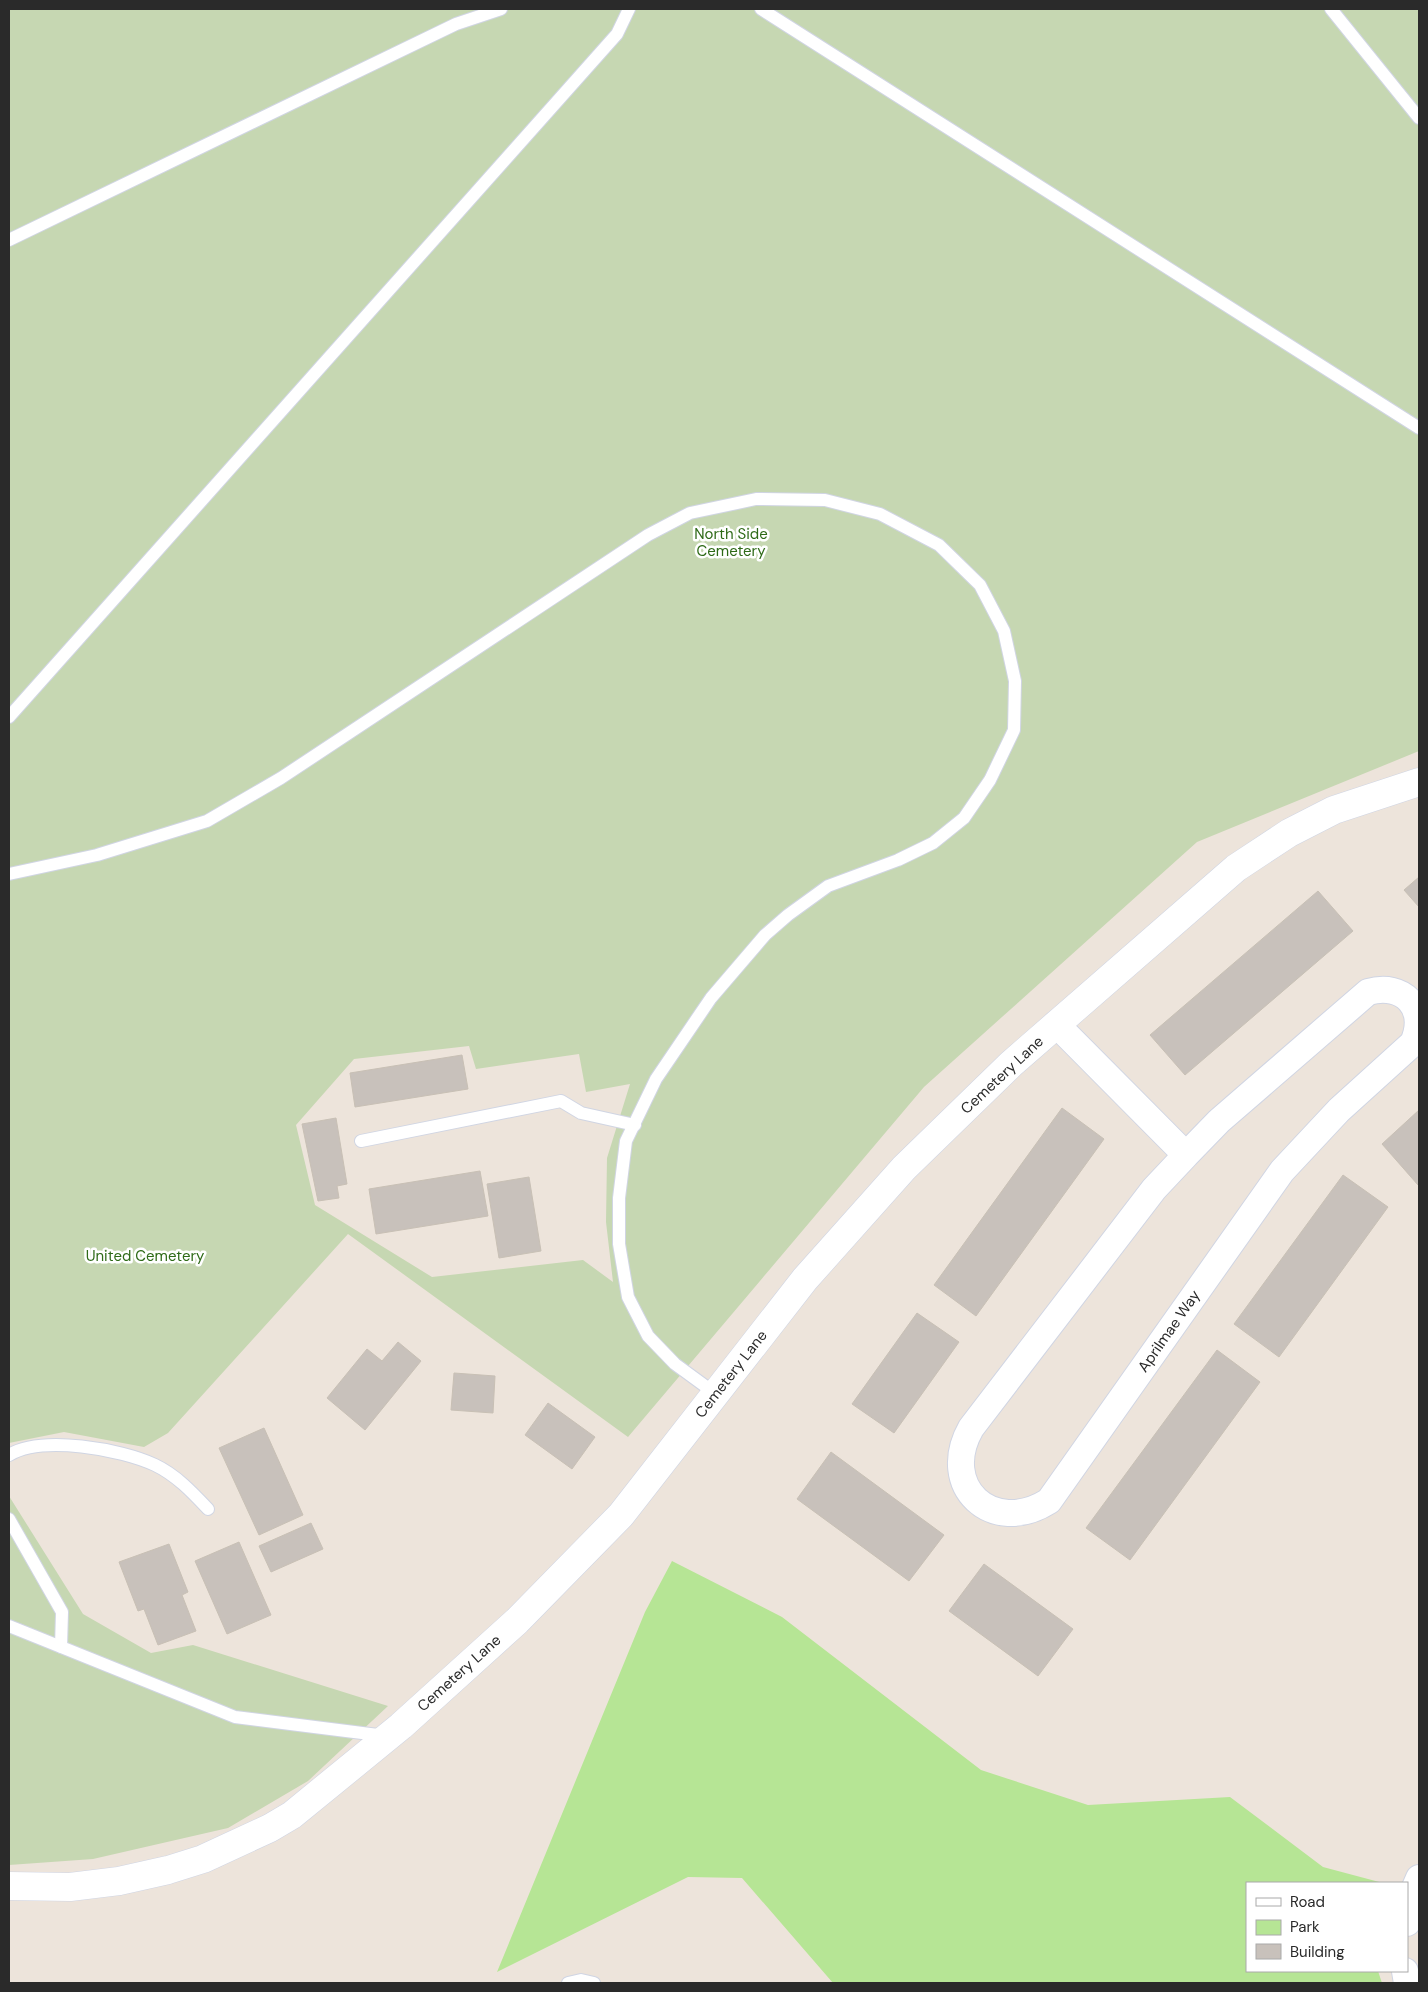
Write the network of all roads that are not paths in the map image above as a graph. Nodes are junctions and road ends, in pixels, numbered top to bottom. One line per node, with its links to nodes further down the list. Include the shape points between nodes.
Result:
1 (501, 9): 6 (lane, via 456,24)
2 (629, 9): 8 (lane, via 617,34)
3 (761, 9): 7 (lane)
4 (1332, 9): 5 (lane)
5 (1419, 118)
6 (9, 240)
7 (1419, 428)
8 (9, 717)
9 (1419, 782): 11 (street, Cemetery Lane, via 1334,810 1289,833 1236,868)
10 (9, 874): 12 (lane, via 97,855 207,822 281,778 648,535 690,513 756,499 825,500 880,514 939,545 980,585 1004,632 1015,681 1014,730 990,780 964,818 933,843 828,886 764,935 711,998 656,1079)
11 (1056, 1024): 14 (street); 15 (street, Cemetery Lane, via 904,1168 805,1279)
12 (635, 1125): 13 (lane, via 581,1113 561,1101); 15 (lane, via 626,1141 618,1198 619,1244 628,1296 648,1336 675,1364)
13 (361, 1141)
14 (1186, 1155): 14 (street, Aprilmae Way, via 1154,1189 962,1443 962,1478 970,1493 983,1505 999,1513 1017,1514 1034,1511 1049,1501 1282,1171 1338,1110 1413,1043 1418,1021 1410,1000 1390,989 1368,992 1219,1121)
15 (716, 1394): 21 (street, Cemetery Lane, via 621,1515 518,1621)
16 (9, 1455): 17 (lane, via 47,1445 98,1449 155,1465 186,1485)
17 (208, 1509)
18 (9, 1519): 20 (lane, via 62,1612)
19 (9, 1626): 20 (lane)
20 (60, 1647): 21 (lane, via 235,1716)
21 (386, 1736): 22 (street, Cemetery Lane, via 292,1815 203,1859 119,1881 70,1887)
22 (9, 1886)
23 (1417, 1888): 24 (street)
24 (1408, 1920)
25 (568, 1983): 26 (lane, via 581,1980)
26 (594, 1983)

